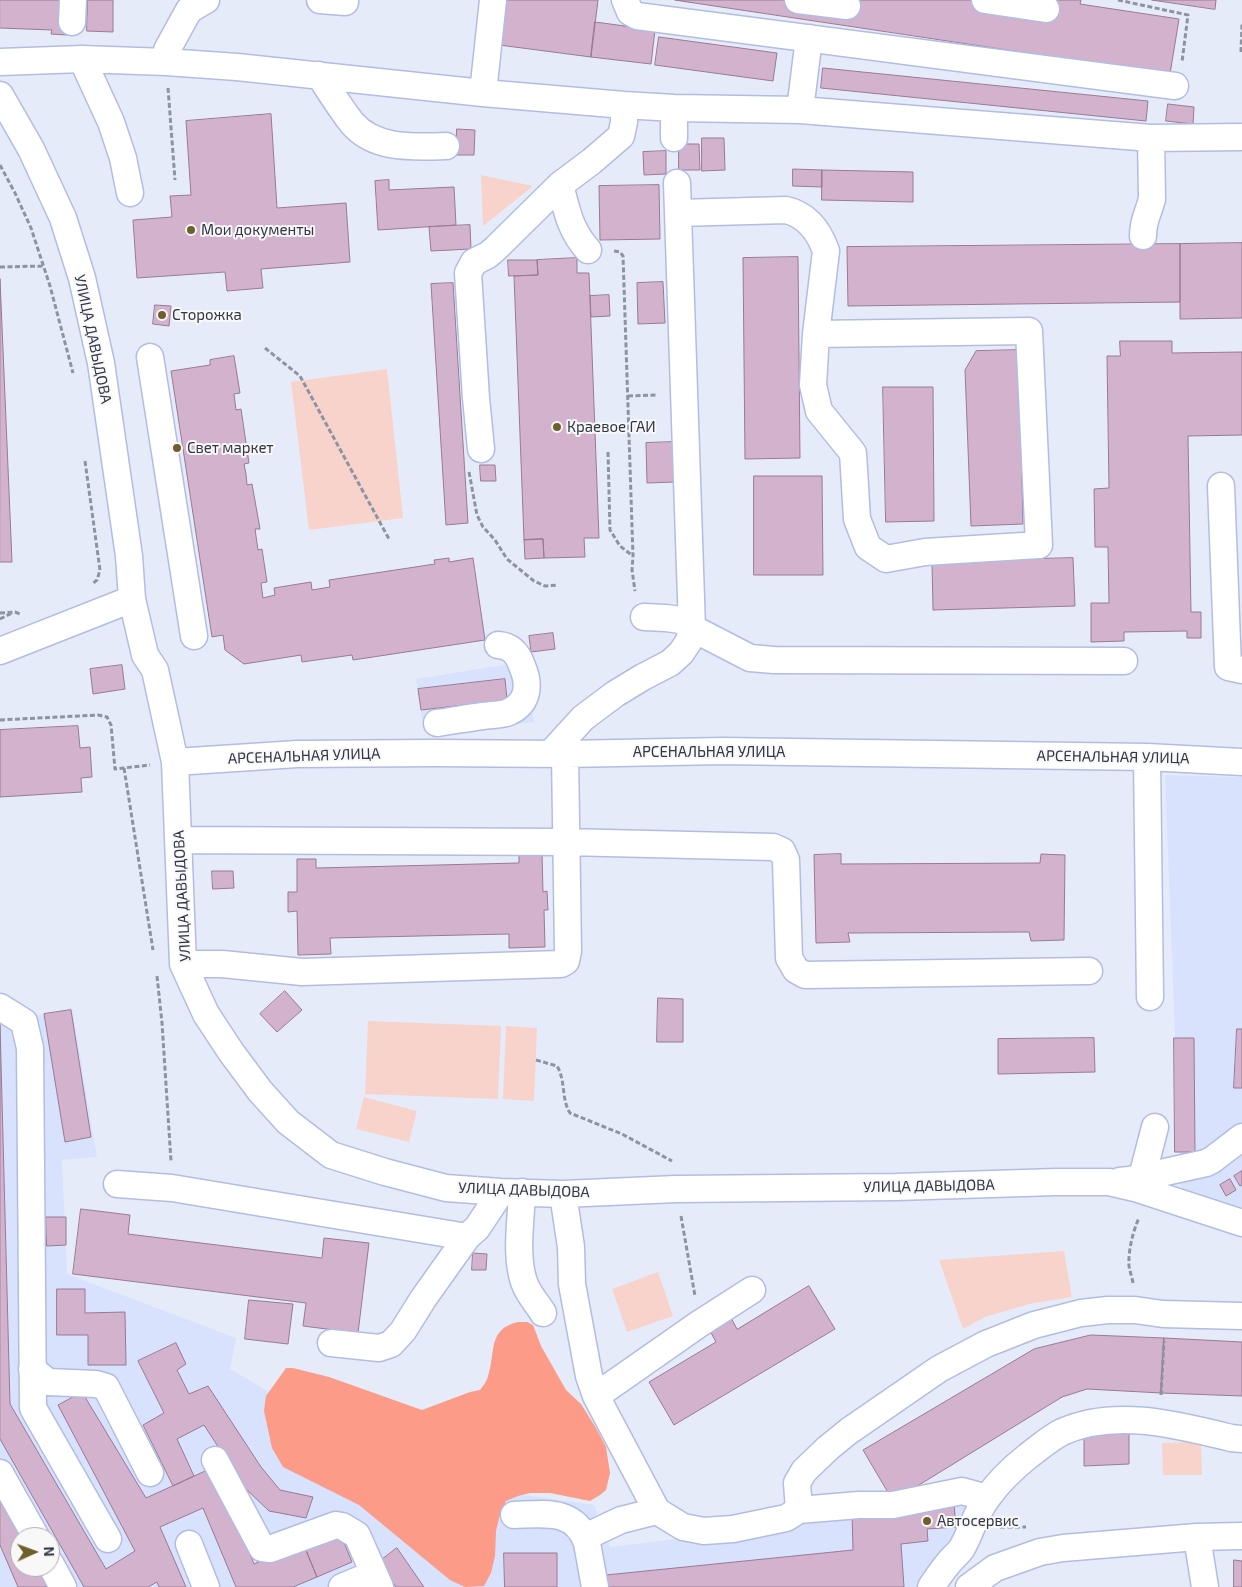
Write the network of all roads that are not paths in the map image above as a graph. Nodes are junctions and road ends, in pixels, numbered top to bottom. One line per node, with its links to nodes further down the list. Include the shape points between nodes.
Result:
1 (206, 0): 11 (street, via 189,10 167,50)
2 (494, 0): 14 (street)
3 (625, 0): 8 (street, via 630,12 637,16)
4 (798, 0): 6 (street)
5 (985, 0): 7 (street)
6 (847, 6)
7 (1046, 9)
8 (808, 38): 13 (street); 18 (street)
9 (82, 59): 10 (street); 11 (street); 25 (street, via 124,158)
10 (0, 62)
11 (166, 62): 12 (street)
12 (319, 75): 14 (street); 22 (street, via 353,124 368,136 396,146)
13 (1163, 92)
14 (483, 94): 16 (street)
15 (0, 95): 33 (street, УЛИЦА ДАВЫДОВА, via 31,149 63,218 82,278 101,363)
16 (624, 105): 17 (street); 24 (street, via 621,136)
17 (674, 108): 18 (street); 20 (street)
18 (800, 110): 21 (street)
19 (1242, 137): 21 (street)
20 (674, 138)
21 (1151, 138): 27 (street, via 1152,199 1145,216)
22 (446, 146)
23 (677, 184): 26 (street)
24 (560, 185): 28 (street, via 571,225 578,240); 31 (street, via 495,250 474,262 468,273 476,398)
25 (130, 193)
26 (678, 213): 29 (street, via 786,210 804,218 818,232 826,251); 35 (street)
27 (1143, 236)
28 (588, 250)
29 (816, 334): 29 (street, via 1029,331 1039,545 925,552 886,559 868,547 857,519 853,453 819,411 813,385)
30 (150, 357): 36 (street)
31 (474, 459)
32 (1221, 486): 40 (street, via 1228,667)
33 (132, 599): 38 (street); 44 (street, УЛИЦА ДАВЫДОВА, via 145,655 155,670)
34 (644, 617): 35 (street, via 682,620)
35 (692, 628): 39 (street, via 750,658 774,660); 42 (street, via 681,653 583,718)
36 (194, 636)
37 (498, 645): 41 (street, via 506,645 515,651 523,667 527,695 521,705 508,712)
38 (0, 651)
39 (1124, 661)
40 (1242, 670)
41 (436, 723)
42 (558, 753): 43 (street, АРСЕНАЛЬНАЯ УЛИЦА, via 723,751); 44 (street, АРСЕНАЛЬНАЯ УЛИЦА, via 306,754); 47 (street)
43 (1147, 757): 45 (street, АРСЕНАЛЬНАЯ УЛИЦА); 50 (street)
44 (175, 762): 46 (street, УЛИЦА ДАВЫДОВА)
45 (1242, 762)
46 (179, 840): 47 (street); 48 (street, УЛИЦА ДАВЫДОВА)
47 (565, 842): 48 (street, via 568,951 566,962 561,964 302,972 222,964); 49 (street, via 773,847 782,851 786,860 789,958 796,970 805,975)
48 (183, 964): 56 (street, УЛИЦА ДАВЫДОВА, via 206,1014 260,1091 288,1122 331,1154 446,1188)
49 (1089, 971)
50 (1150, 997)
51 (0, 1007): 64 (street, via 24,1022 30,1048)
52 (1155, 1127): 55 (street)
53 (1242, 1137): 55 (street, via 1212,1160)
54 (117, 1184): 59 (street, via 172,1188)
55 (1147, 1186): 57 (street, УЛИЦА ДАВЫДОВА, via 1056,1182); 58 (street, УЛИЦА ДАВЫДОВА)
56 (512, 1192): 57 (street, УЛИЦА ДАВЫДОВА); 59 (street); 61 (street, via 524,1282)
57 (563, 1194): 65 (street, via 571,1247 572,1284 589,1376)
58 (1242, 1224)
59 (467, 1237): 63 (street, via 391,1344 379,1348)
60 (752, 1290): 65 (street)
61 (543, 1313)
62 (1242, 1316): 71 (street, via 1108,1310 1034,1325 986,1344 939,1369 828,1448 804,1471 797,1483)
63 (330, 1343)
64 (32, 1369): 69 (street, via 48,1382 96,1384 106,1388); 78 (street, via 33,1408)
65 (596, 1396): 72 (street)
66 (1242, 1439): 70 (street, via 1161,1422 1111,1420 1082,1426 1062,1432 1043,1444 1010,1472)
67 (215, 1460): 80 (street, via 262,1548 270,1549 336,1525 342,1526 357,1536)
68 (0, 1473): 74 (street)
69 (150, 1473)
70 (987, 1498): 71 (street, via 962,1491 893,1505); 84 (street, via 961,1550)
71 (799, 1510): 72 (street, via 786,1518 766,1523 704,1531 683,1527)
72 (657, 1511): 76 (street, via 621,1520)
73 (514, 1515): 76 (street, via 554,1514 567,1517 575,1522)
74 (30, 1527)
75 (1242, 1536): 77 (street)
76 (585, 1537): 83 (street)
77 (1197, 1537): 85 (street, via 1081,1545 1040,1552 995,1568); 86 (street)
78 (108, 1540)
79 (189, 1544): 81 (street)
80 (376, 1581): 82 (street)
81 (206, 1587)
82 (342, 1587)
83 (595, 1587)
84 (931, 1587)
85 (970, 1587)
86 (1205, 1587)

